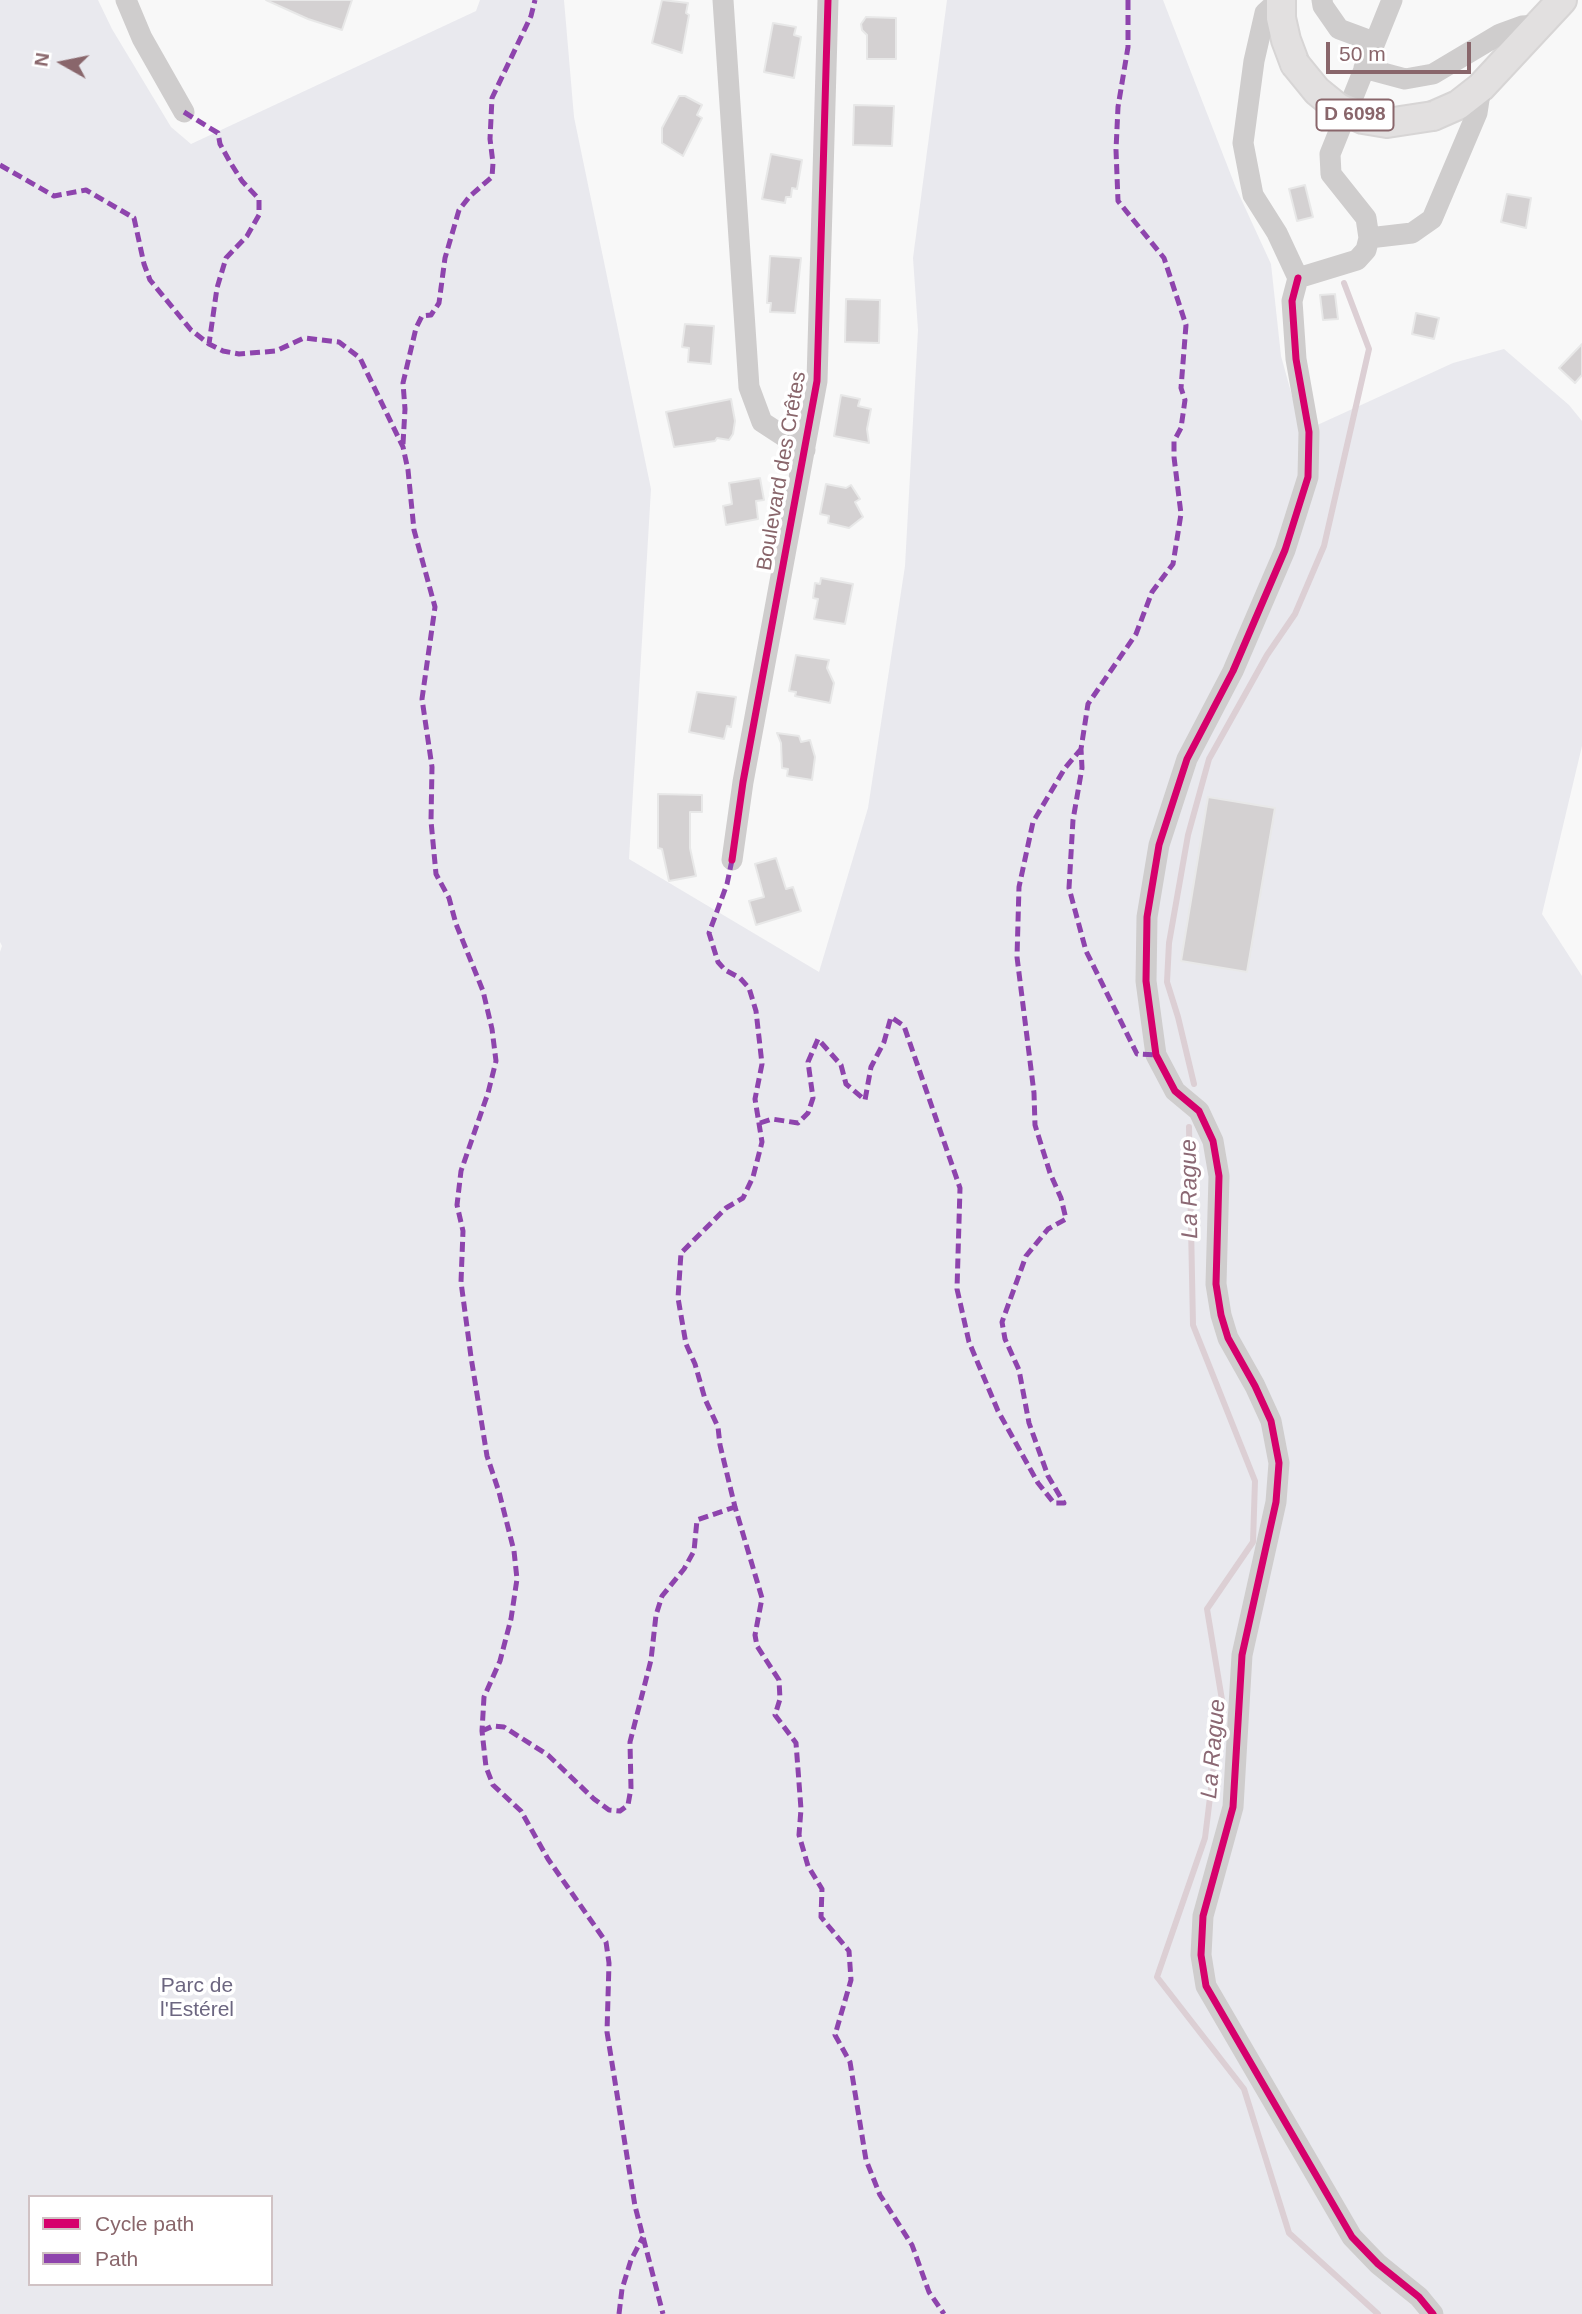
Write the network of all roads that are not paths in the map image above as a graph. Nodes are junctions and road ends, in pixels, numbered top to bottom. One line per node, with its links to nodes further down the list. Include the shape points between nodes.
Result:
1 (126, 0): 12 (street)
2 (723, 0): 15 (street, Boulevard des Crêtes, via 749,387 762,422)
3 (828, 0): 15 (street, Boulevard des Crêtes, via 817,381)
4 (1280, 0): 11 (main road, D 6098, bridge, via 1295,64 1338,108 1363,119 1387,123 1433,116 1458,105); 14 (street, via 1265,13 1243,143 1254,195)
5 (1322, 0): 9 (street, via 1339,29)
6 (1392, 0): 9 (street)
7 (1562, 0): 8 (main road, D 6098)
8 (1538, 25): 10 (street, via 1500,34 1433,74 1405,79); 11 (main road, D 6098)
9 (1374, 42): 10 (street)
10 (1364, 68): 13 (street, via 1330,154 1331,174 1366,218)
11 (1481, 87): 13 (street, via 1477,113 1432,219 1412,233)
12 (184, 112)
13 (1370, 238): 14 (street, via 1357,260)
14 (1298, 278): 17 (street, via 1292,301 1308,432 1308,477 1284,550 1238,659 1186,759 1159,845 1147,916 1146,981 1156,1055 1175,1091 1199,1111 1213,1141 1219,1176 1216,1284 1221,1315 1227,1338 1271,1421 1279,1464 1276,1502 1242,1656 1233,1807 1203,1916 1201,1955 1206,1986 1352,2236)
15 (805, 450): 16 (street, Boulevard des Crêtes)
16 (732, 860)
17 (1433, 2314)

